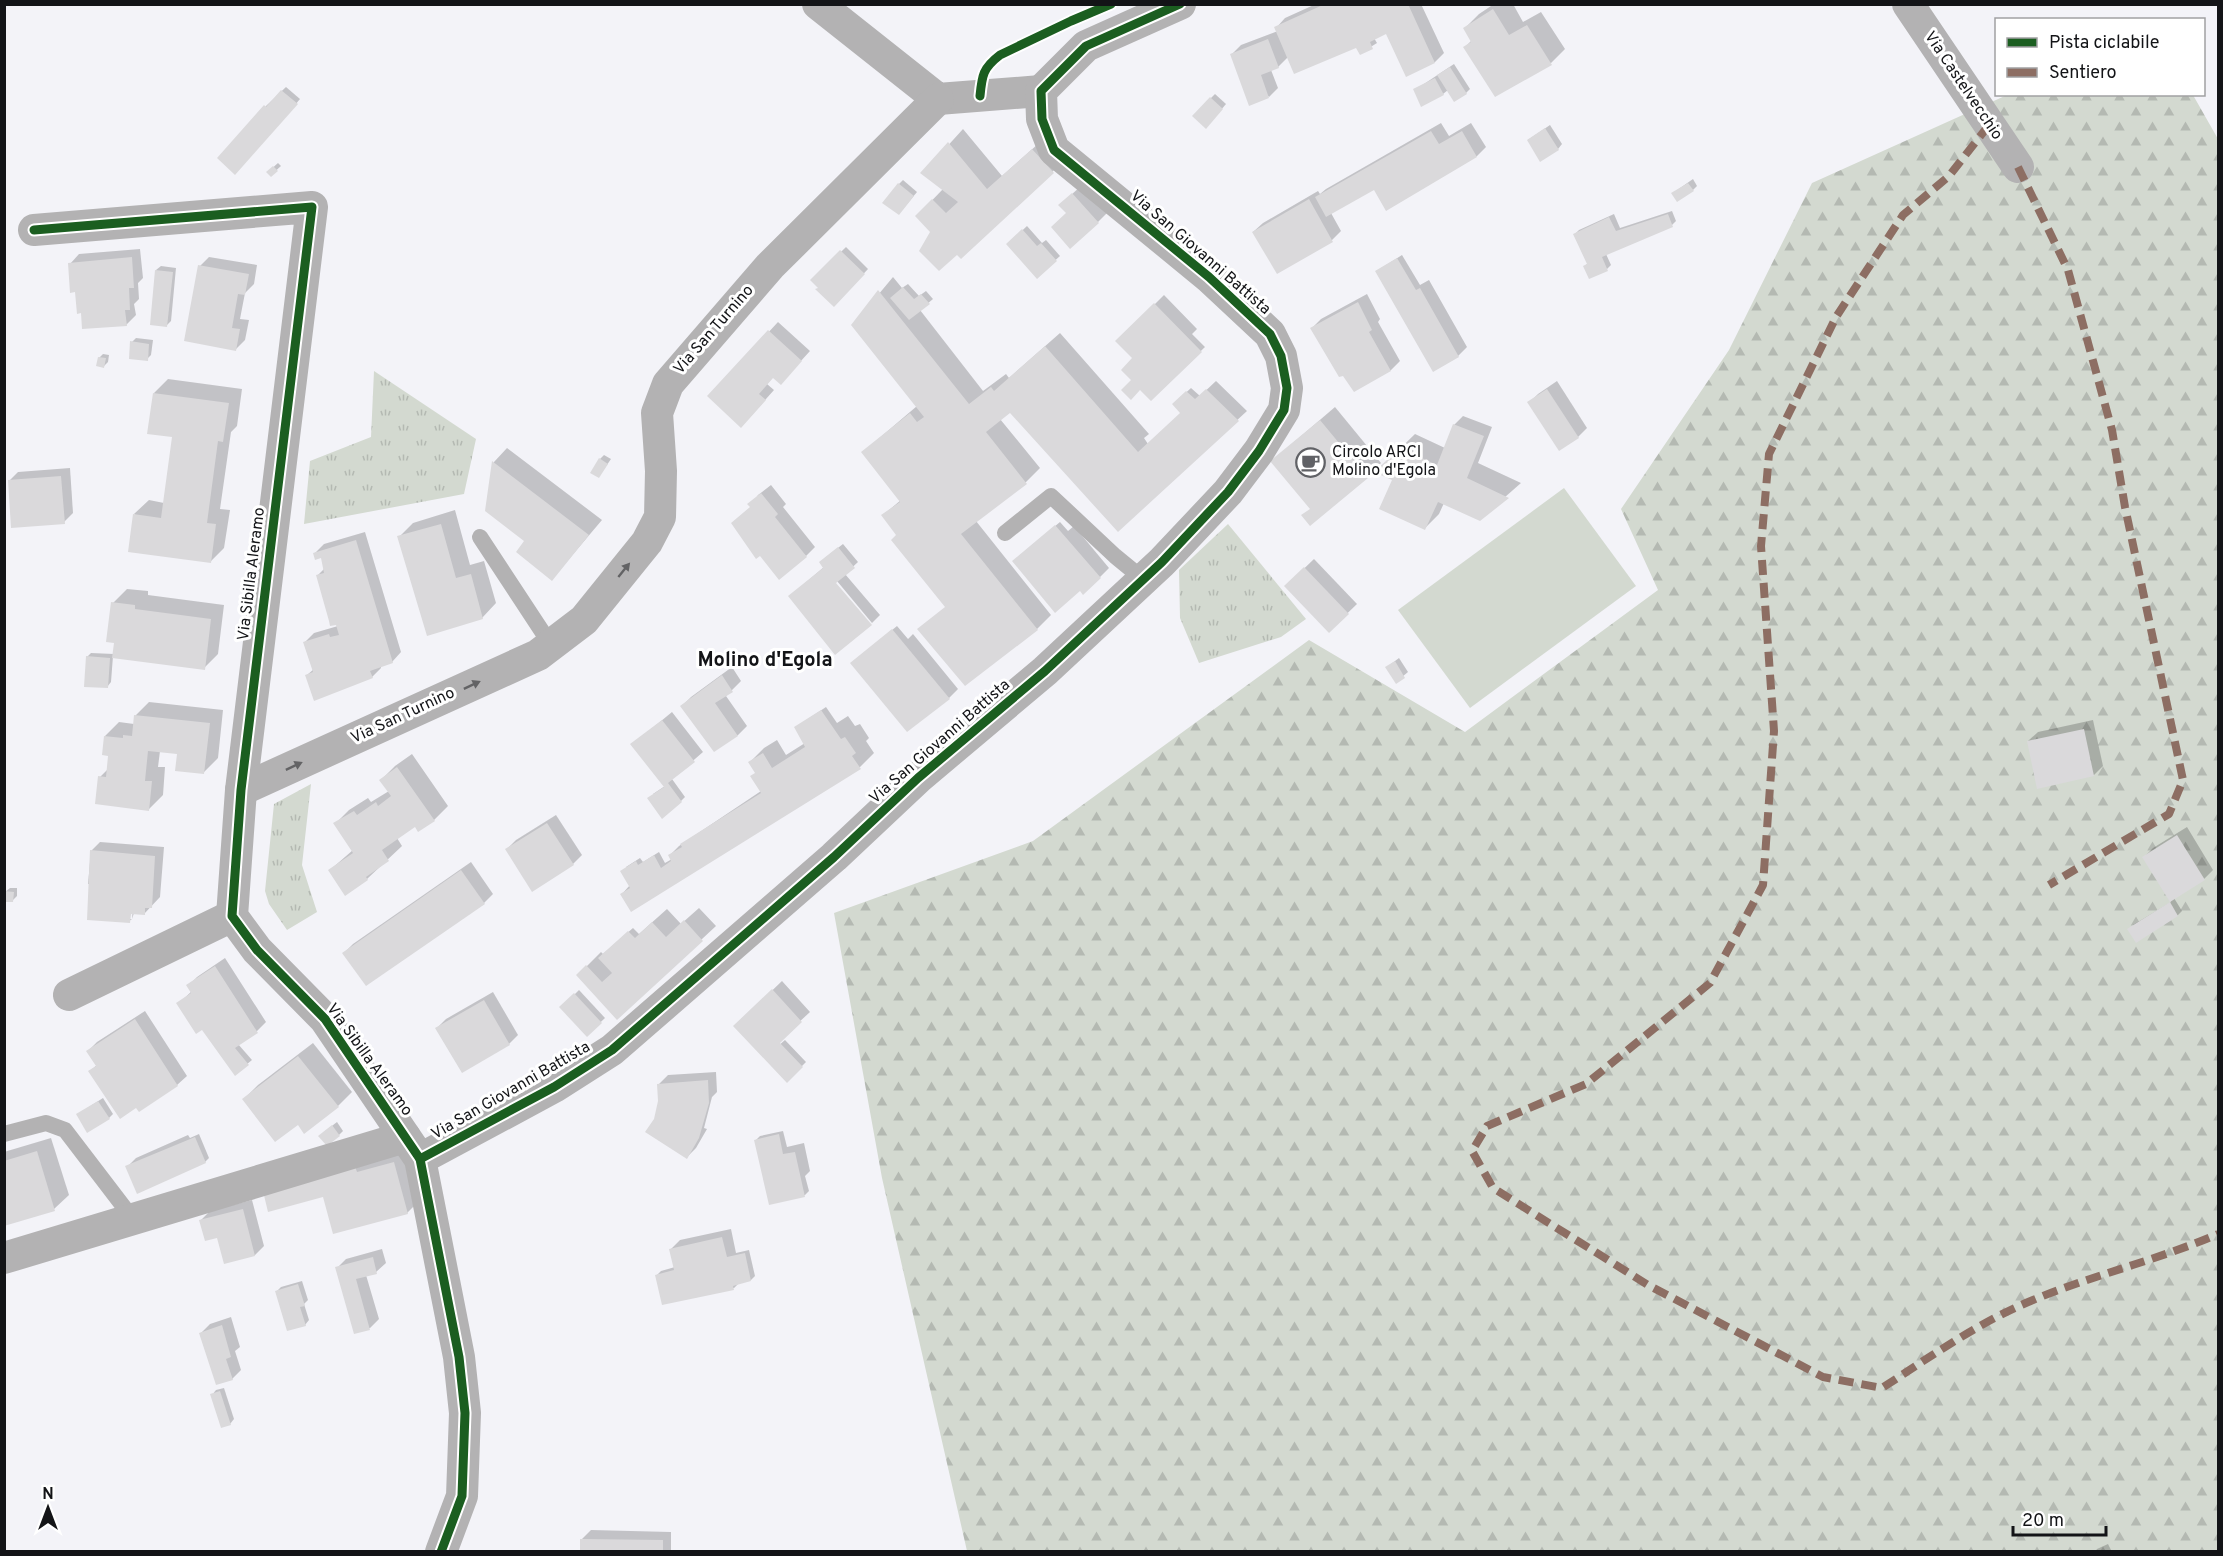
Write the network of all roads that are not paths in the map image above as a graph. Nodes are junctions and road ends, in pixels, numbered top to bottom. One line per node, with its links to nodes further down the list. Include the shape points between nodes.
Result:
1 (818, 4): 5 (street)
2 (1180, 4): 4 (street, via 1086,46)
3 (1908, 4): 6 (street, Via Castelvecchio)
4 (1041, 91): 5 (street); 10 (street, Via San Giovanni Battista, via 1042,120 1054,150 1209,277 1270,334 1281,356 1287,388 1284,410 1259,451 1228,492)
5 (938, 99): 11 (street, Via San Turnino, one-way to 5, via 584,620 646,542 660,517 662,471 657,413 668,384 773,263)
6 (2018, 167)
7 (34, 230): 12 (street, Via Sibilla Aleramo, via 312,207)
8 (1005, 533): 10 (lane, via 1051,496)
9 (480, 537): 11 (lane)
10 (1143, 579): 16 (street, Via San Giovanni Battista, via 1045,671 918,778 826,864 612,1050 554,1088)
11 (550, 645): 12 (street, Via San Turnino, one-way to 11, via 537,655)
12 (241, 790): 13 (street, Via Sibilla Aleramo)
13 (232, 916): 14 (street); 16 (street, Via Sibilla Aleramo, via 257,950 325,1019)
14 (69, 995)
15 (4, 1134): 17 (lane, via 46,1123 65,1130)
16 (413, 1148): 17 (street, Via San Giovanni Battista); 19 (street, Via San Giovanni Battista, via 459,1357 465,1413 462,1496)
17 (133, 1219): 18 (street, Via San Giovanni Battista)
18 (4, 1258)
19 (441, 1551)

